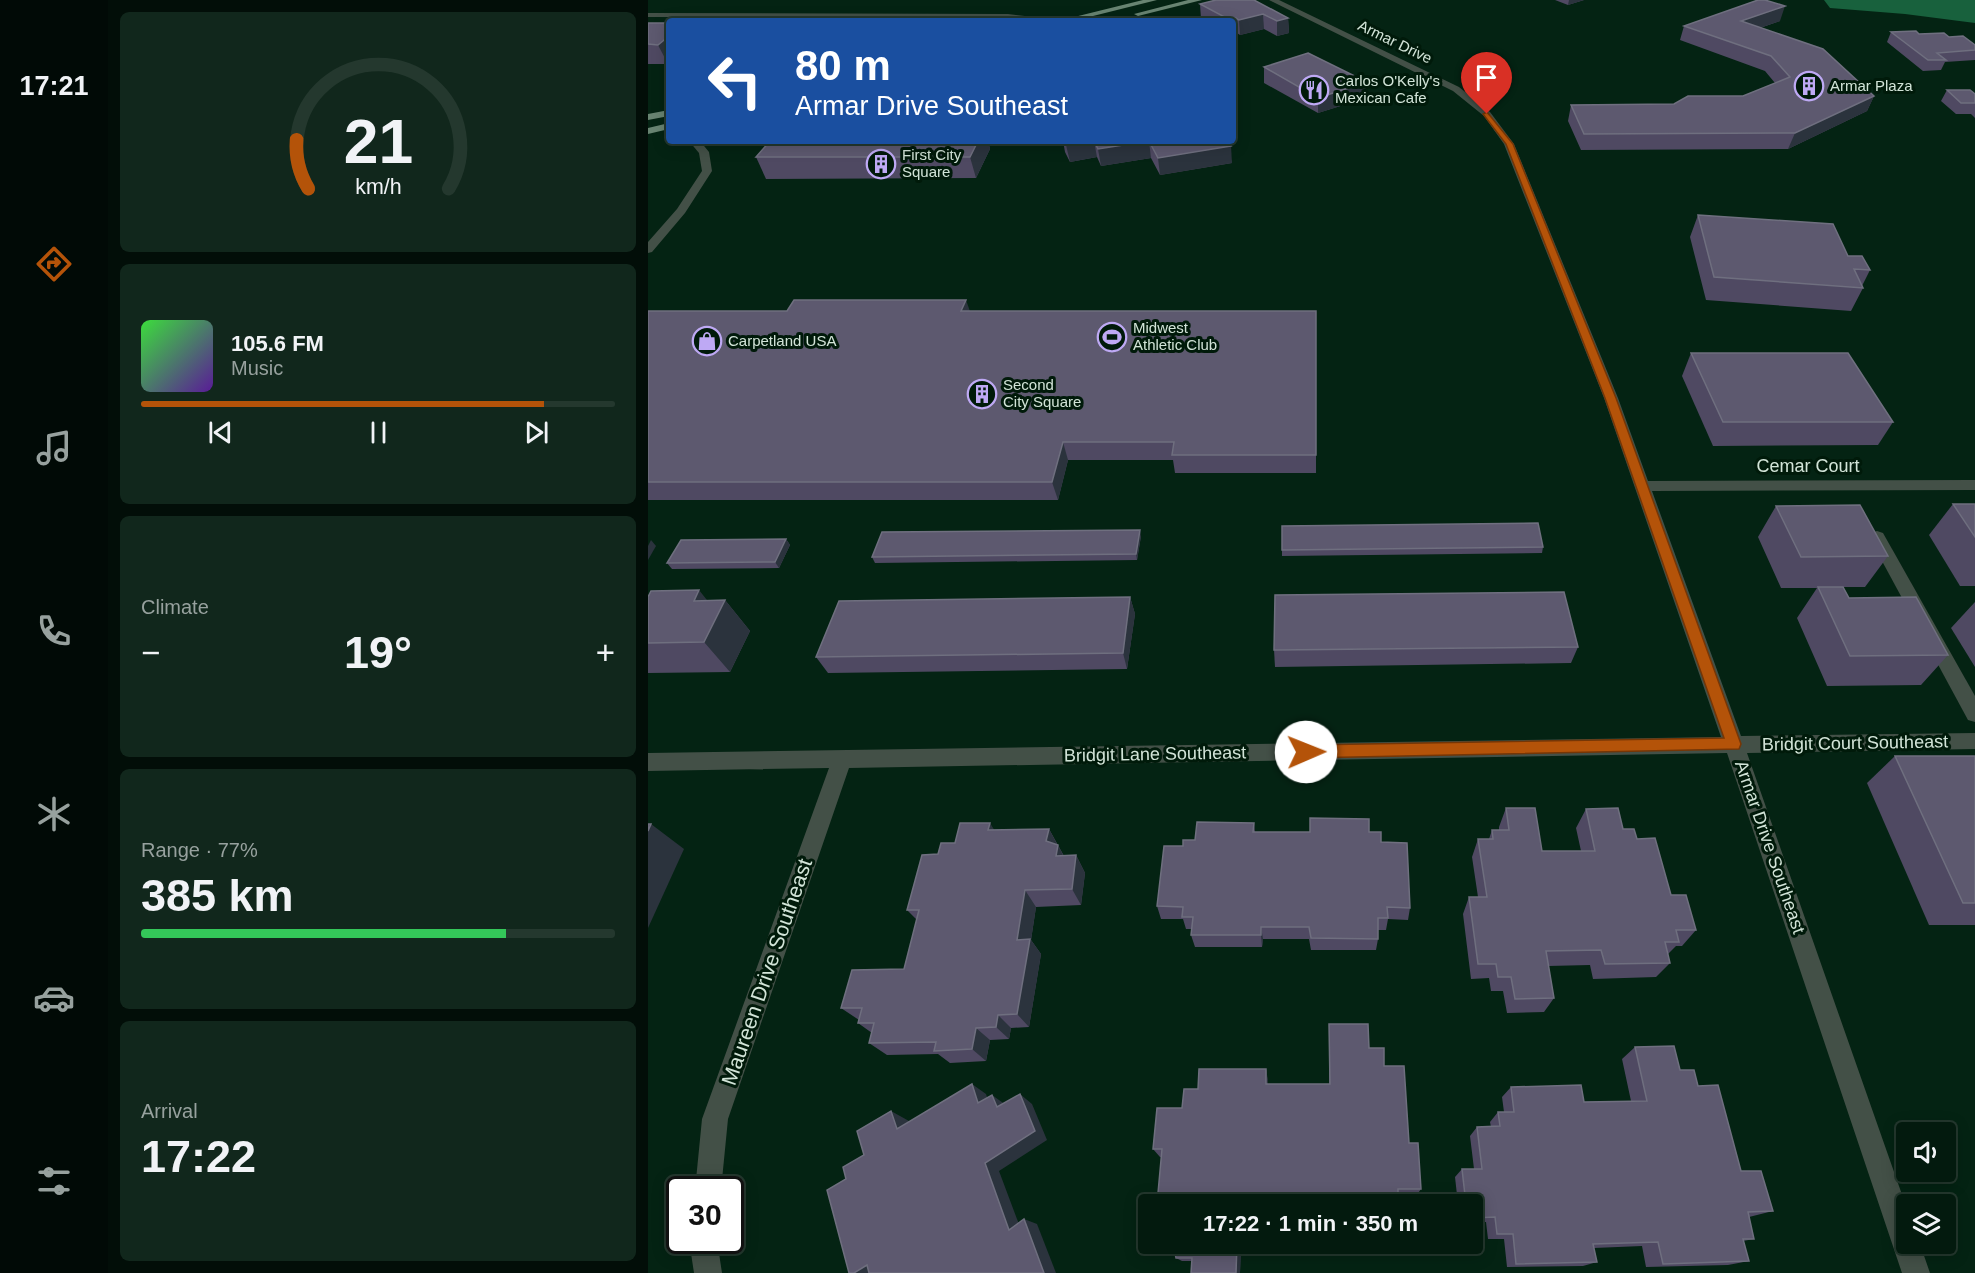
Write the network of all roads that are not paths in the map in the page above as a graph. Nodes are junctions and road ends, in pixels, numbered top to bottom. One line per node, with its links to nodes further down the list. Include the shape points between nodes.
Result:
1 (1153, 0): 9 (main road)
2 (1198, 0): 6 (main road)
3 (1273, 0): 15 (street, Armar Drive, via 1456,89 1487,114 1509,144)
4 (648, 15): 5 (street)
5 (962, 16): 7 (street); 8 (street)
6 (1133, 16)
7 (977, 18)
8 (1025, 18)
9 (1075, 18)
10 (666, 113): 11 (main road)
11 (648, 117)
12 (666, 127): 13 (main road)
13 (648, 131)
14 (697, 144): 16 (street, via 704,152 707,171 681,211)
15 (1527, 188): 18 (street, Armar Drive Southeast)
16 (648, 249)
17 (1975, 485): 18 (street, Cemar Court)
18 (1642, 486): 22 (street, Armar Drive Southeast)
19 (1877, 536): 20 (street)
20 (1975, 714)
21 (1975, 741): 22 (street, Bridgit Court Southeast)
22 (1734, 744): 23 (street, Bridgit Lane Southeast); 28 (street, Armar Drive Southeast)
23 (842, 759): 24 (street, Bridgit Lane Southeast); 25 (street, Maureen Drive Southeast, via 715,1119)
24 (648, 762)
25 (709, 1176)
26 (705, 1254): 27 (street)
27 (708, 1273)
28 (1916, 1273)

